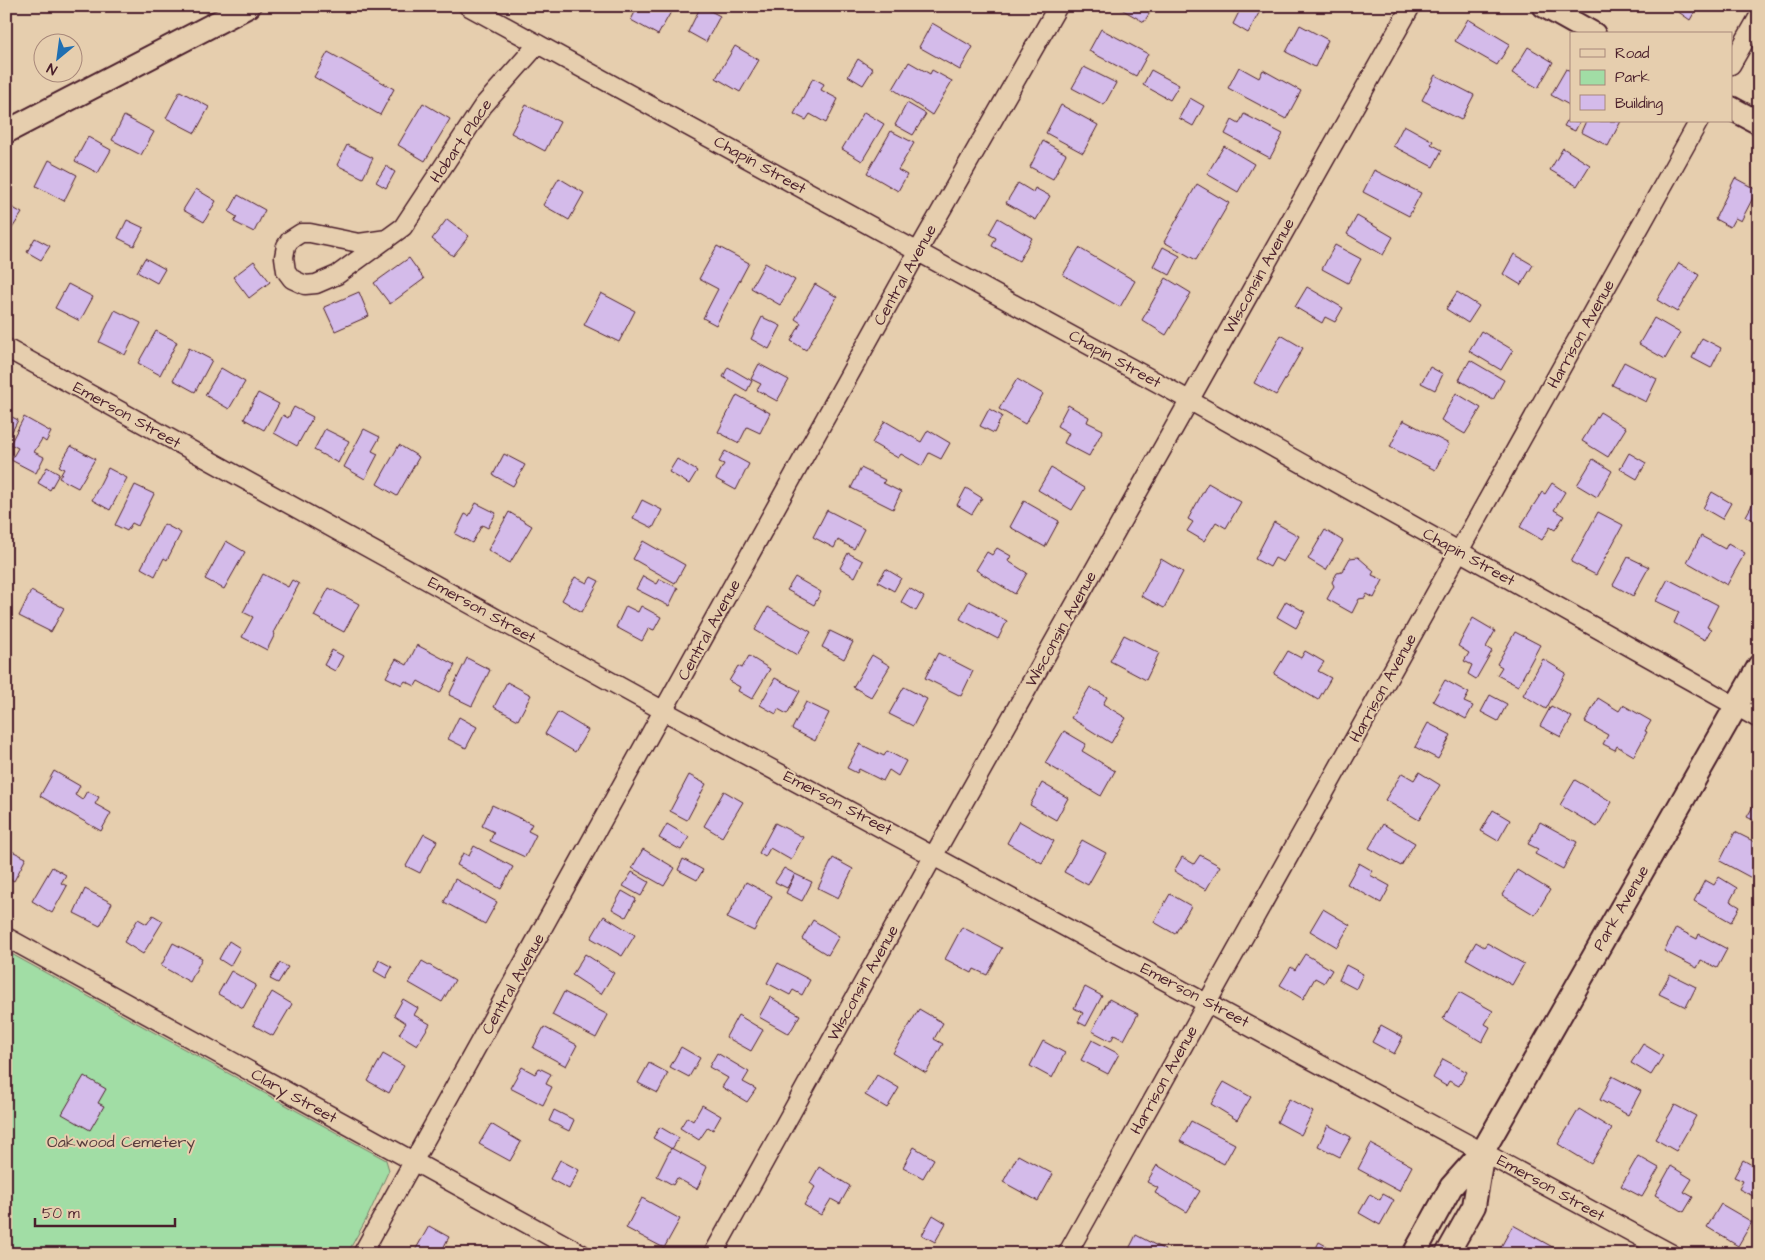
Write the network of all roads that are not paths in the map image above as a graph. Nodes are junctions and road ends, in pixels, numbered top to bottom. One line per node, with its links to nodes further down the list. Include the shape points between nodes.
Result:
1 (249, 6): 13 (street)
2 (468, 6): 8 (street, Chapin Street)
3 (1058, 6): 15 (street, Central Avenue)
4 (1411, 6): 17 (street, Wisconsin Avenue)
5 (1544, 6): 7 (street)
6 (1759, 16): 9 (street)
7 (1590, 32)
8 (538, 44): 14 (street, Hobart Place, via 483,106 403,227); 15 (street, Chapin Street)
9 (1732, 63)
10 (1732, 109): 12 (street)
11 (1698, 122): 18 (street, Harrison Avenue)
12 (1759, 123)
13 (6, 132)
14 (387, 239): 14 (street, Hobart Place, via 359,242 301,233 286,246 286,271 292,279 305,285 316,284 344,270)
15 (918, 251): 17 (street, Chapin Street); 21 (street, Central Avenue)
16 (6, 348): 21 (street, Emerson Street)
17 (1190, 400): 18 (street, Chapin Street); 23 (street, Wisconsin Avenue)
18 (1459, 552): 20 (street, Chapin Street); 25 (street, Harrison Avenue)
19 (1759, 666): 20 (street, Park Avenue)
20 (1736, 706): 22 (street, Chapin Street); 26 (street, Park Avenue)
21 (664, 711): 23 (street, Emerson Street); 27 (street, Central Avenue)
22 (1759, 719)
23 (934, 855): 25 (street, Emerson Street); 30 (street, Wisconsin Avenue)
24 (6, 937): 27 (street, Clary Street)
25 (1207, 1002): 26 (street, Emerson Street); 31 (street, Harrison Avenue)
26 (1483, 1151): 32 (street, Park Avenue, via 1451,1187); 33 (street, Park Avenue, via 1474,1206); 34 (street, Emerson Street)
27 (414, 1162): 28 (street, Central Avenue); 29 (street, Clary Street)
28 (362, 1254)
29 (582, 1254)
30 (713, 1254)
31 (1067, 1254)
32 (1414, 1254)
33 (1447, 1254)
34 (1672, 1254)

